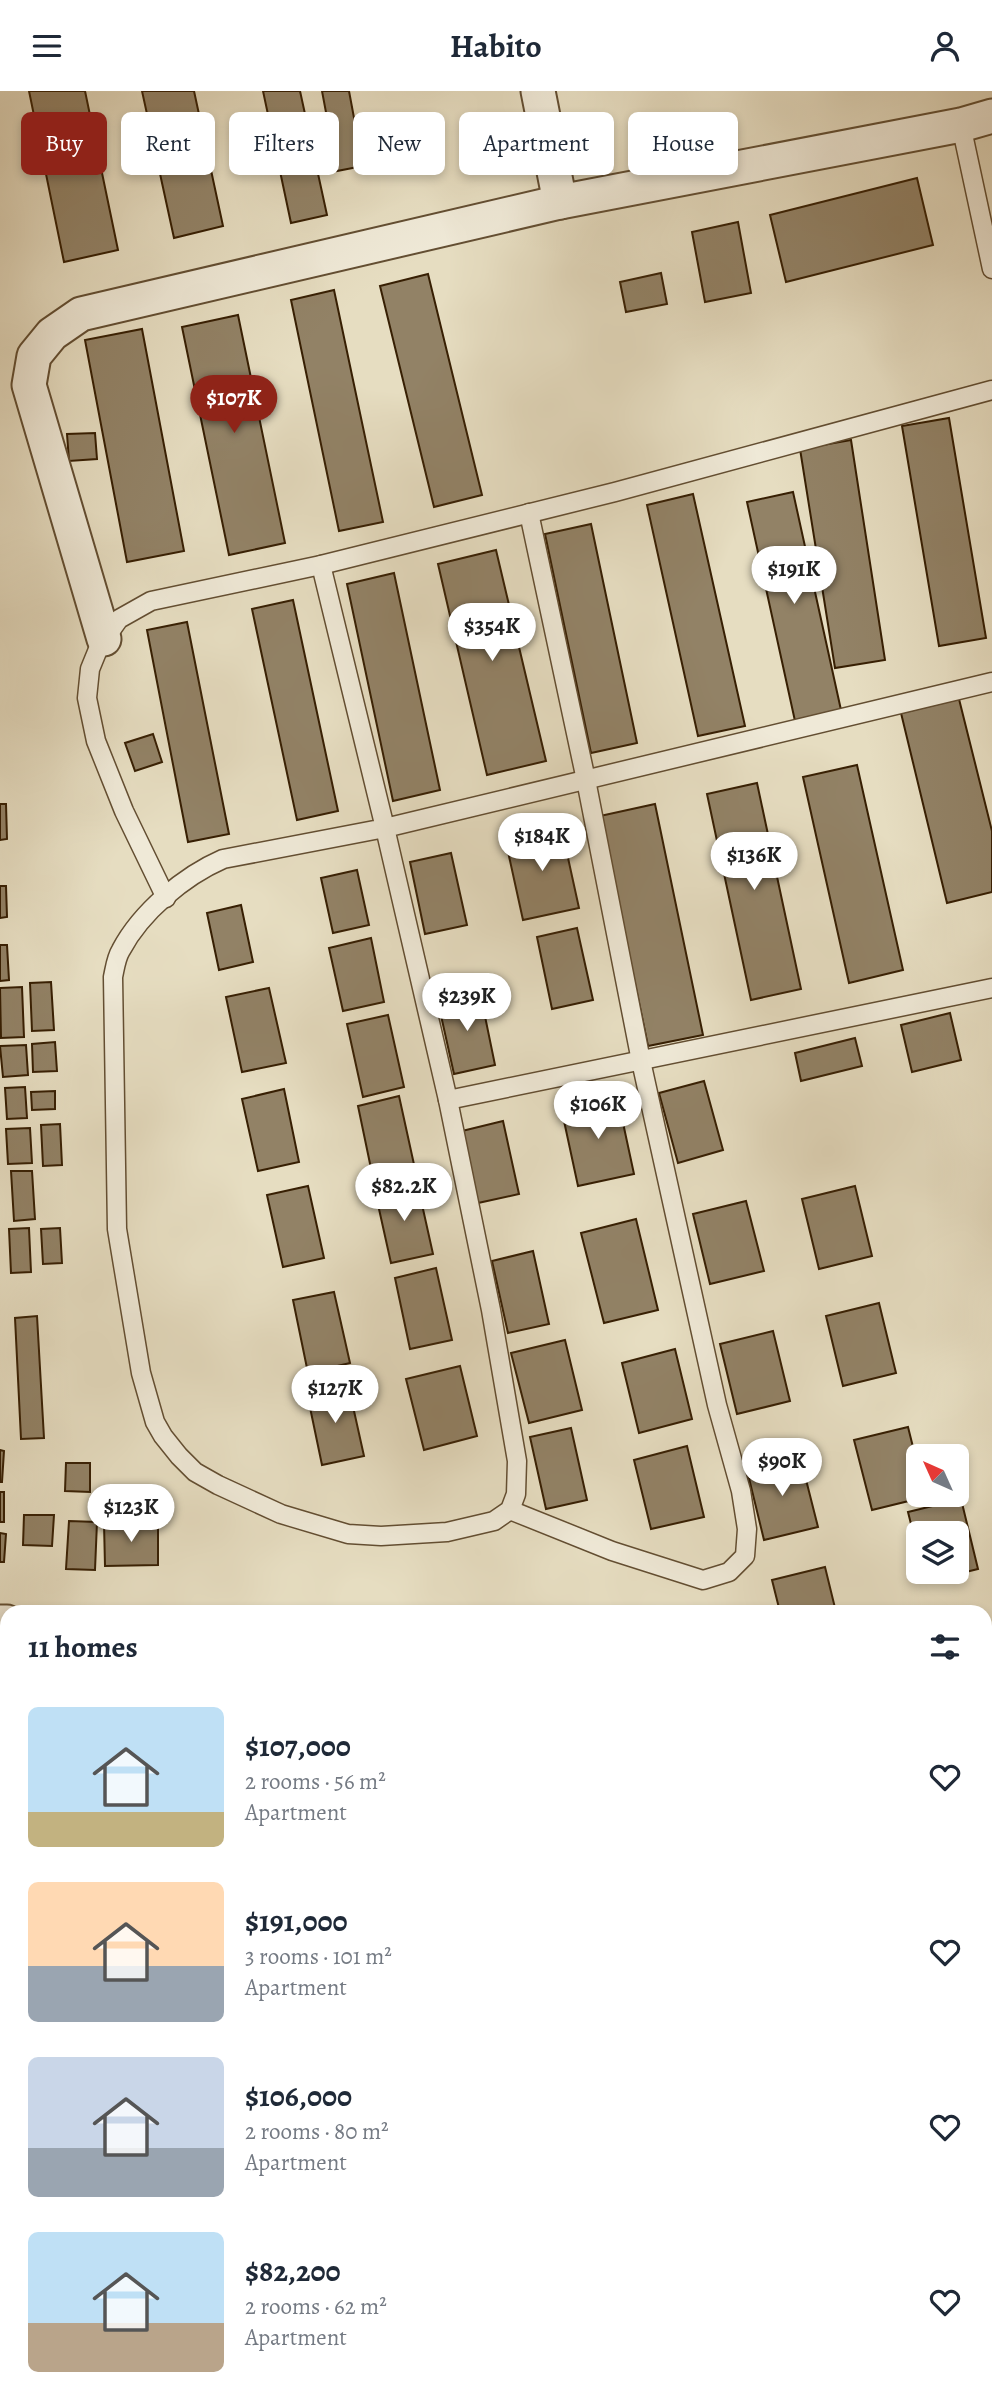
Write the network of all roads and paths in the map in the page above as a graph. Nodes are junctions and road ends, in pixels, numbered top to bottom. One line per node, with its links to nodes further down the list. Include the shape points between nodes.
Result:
1 (538, 91): 4 (street)
2 (992, 116): 3 (street)
3 (961, 125): 4 (street); 5 (lane)
4 (560, 202): 9 (street, via 81,314 52,334 34,356 29,386)
5 (992, 269)
6 (992, 390): 7 (lane)
7 (529, 513): 8 (lane); 11 (lane)
8 (321, 565): 9 (lane, via 151,601 119,619); 12 (lane)
9 (104, 639): 13 (lane, via 90,669 87,698 96,741)
10 (992, 682): 11 (lane)
11 (586, 780): 12 (lane); 15 (lane)
12 (386, 828): 13 (lane, via 223,859 205,867); 16 (lane)
13 (166, 898): 17 (lane, via 130,936 119,953 113,977 117,1229 141,1373 155,1422 195,1472 262,1506 348,1534 447,1531 494,1521)
14 (992, 988): 15 (lane)
15 (640, 1061): 16 (lane); 17 (lane, via 717,1405 741,1492 747,1529 745,1556 729,1572 703,1580 612,1551)
16 (448, 1100): 17 (lane, via 517,1461 516,1494)
17 (510, 1510)

